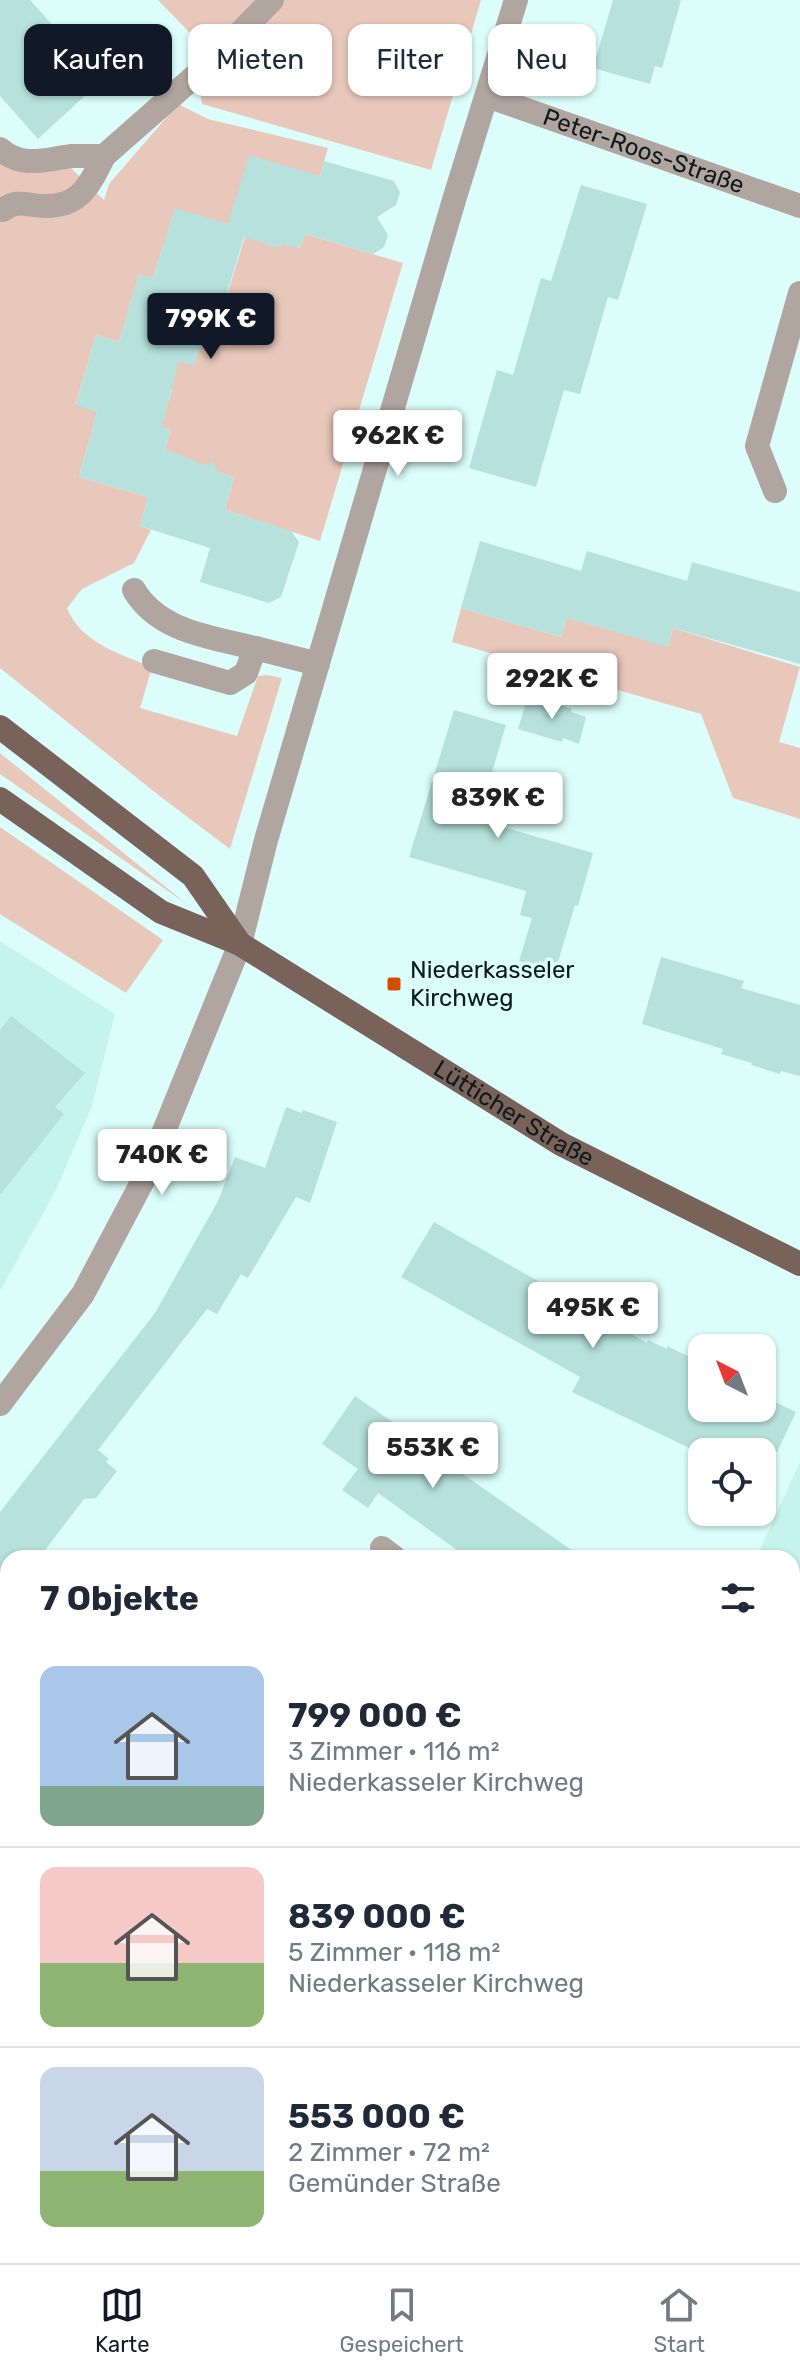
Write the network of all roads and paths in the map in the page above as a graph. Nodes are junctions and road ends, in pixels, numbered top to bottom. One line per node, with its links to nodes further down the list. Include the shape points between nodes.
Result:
1 (272, 0): 5 (street)
2 (516, 0): 3 (street)
3 (487, 96): 6 (street, Peter-Roos-Straße); 13 (street)
4 (0, 149): 5 (street, via 28,162)
5 (104, 156): 7 (street, via 89,189 75,199 59,206 11,204)
6 (800, 206)
7 (3, 210)
8 (800, 293): 9 (street, via 757,446)
9 (775, 491)
10 (134, 590): 11 (street, via 150,611 174,626)
11 (255, 648): 12 (street, via 246,673 230,683); 13 (street)
12 (154, 661)
13 (318, 664): 16 (street)
14 (0, 727): 16 (main road, Lütticher Straße, via 193,876)
15 (0, 799): 16 (main road, Lütticher Straße, via 161,912)
16 (240, 944): 17 (main road, Lütticher Straße, via 561,1144); 18 (street, via 147,1173 83,1294)
17 (800, 1264)
18 (0, 1404)

